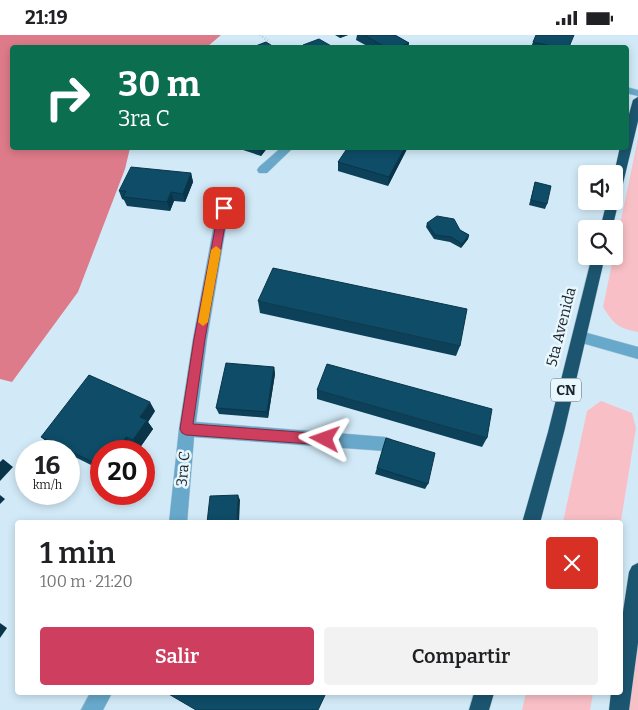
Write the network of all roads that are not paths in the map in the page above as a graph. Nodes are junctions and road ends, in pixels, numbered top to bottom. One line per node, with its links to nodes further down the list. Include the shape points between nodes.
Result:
1 (638, 100): 2 (highway)
2 (629, 135)
3 (286, 150): 6 (street)
4 (625, 150): 5 (highway)
5 (622, 165)
6 (263, 170)
7 (224, 208): 11 (street, 3ra C)
8 (597, 265): 9 (highway, 5ta Avenida / CN)
9 (580, 337): 10 (street); 14 (highway, 5ta Avenida / CN)
10 (638, 353)
11 (186, 429): 12 (street); 13 (street, 3ra C)
12 (384, 444)
13 (178, 520)
14 (532, 520)
15 (638, 571): 16 (highway)
16 (623, 681)
17 (101, 695): 20 (street)
18 (483, 695): 21 (highway)
19 (621, 695): 22 (highway)
20 (91, 710)
21 (479, 710)
22 (619, 710)

